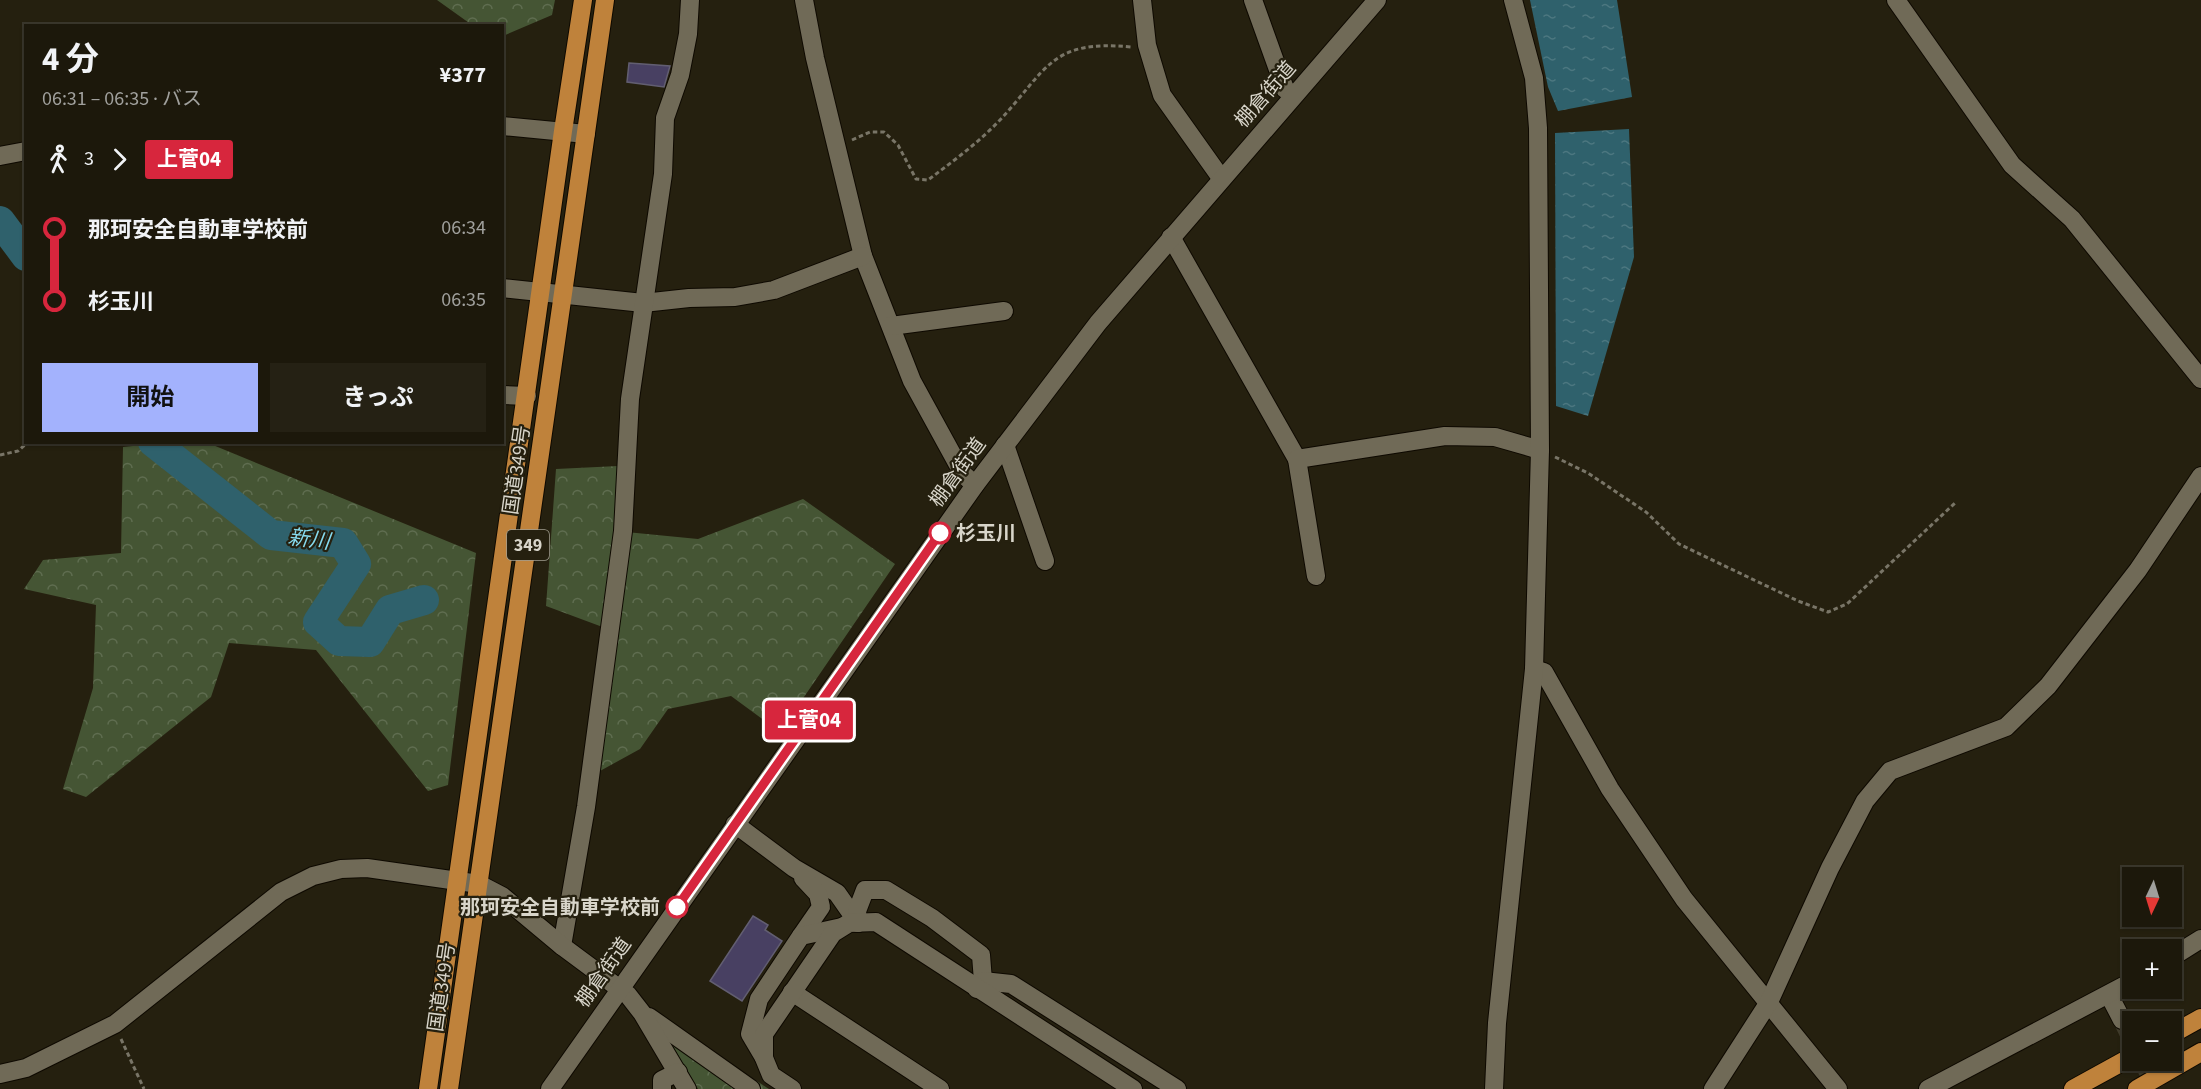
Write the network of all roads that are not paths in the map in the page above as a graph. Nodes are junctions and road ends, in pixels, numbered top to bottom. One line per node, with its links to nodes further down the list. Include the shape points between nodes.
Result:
1 (584, 0): 12 (highway, 国道349号 / 349)
2 (605, 0): 13 (highway, 国道349号 / 349)
3 (690, 0): 22 (street, via 680,75 665,118 663,174)
4 (804, 0): 18 (street)
5 (1142, 0): 16 (street, via 1147,45 1162,95)
6 (1253, 0): 10 (street, via 1285,89)
7 (1377, 0): 10 (street, 棚倉街道)
8 (1513, 0): 29 (street, via 1534,78 1538,128)
9 (1896, 0): 25 (street, via 2012,165 2072,219)
10 (1294, 95): 16 (street, 棚倉街道)
11 (504, 126): 12 (street)
12 (563, 130): 13 (street); 20 (highway, 国道349号 / 349)
13 (586, 134): 21 (highway, 国道349号 / 349)
14 (24, 151): 15 (street)
15 (0, 156)
16 (1221, 178): 17 (street, 棚倉街道)
17 (1171, 237): 28 (street, 棚倉街道, via 1098,323); 30 (street)
18 (863, 256): 22 (street, via 774,290 735,297); 24 (street)
19 (504, 288): 20 (street)
20 (540, 293): 21 (street); 27 (highway, 国道349号 / 349)
21 (564, 297): 22 (street); 39 (highway, 国道349号 / 349)
22 (643, 303): 43 (street, via 630,399 623,531 586,807)
23 (1004, 311): 24 (street)
24 (891, 326): 32 (street, via 912,381 963,474)
25 (2201, 379)
26 (504, 395): 27 (street)
27 (527, 396): 38 (highway, 国道349号 / 349)
28 (1005, 446): 32 (street, 棚倉街道); 33 (street)
29 (1540, 450): 30 (street, via 1495,437 1445,436); 35 (street)
30 (1298, 459): 34 (street)
31 (2201, 476): 50 (street, via 2124,588 2048,686 2006,727 1890,771 1871,794 1830,867)
32 (975, 485): 36 (street, 棚倉街道)
33 (1045, 561)
34 (1316, 576)
35 (1534, 669): 50 (street, via 1544,672 1610,789 1684,899); 70 (street, via 1497,1023)
36 (735, 824): 37 (street); 46 (street, 棚倉街道)
37 (795, 868): 40 (street, via 837,893); 41 (street, via 818,894 821,907)
38 (458, 881): 39 (street); 59 (street, via 367,868 341,868 313,876 281,892 115,1024 26,1068); 60 (highway, 国道349号 / 349)
39 (479, 884): 43 (street, via 502,896); 61 (highway, 国道349号 / 349)
40 (850, 925): 41 (street); 45 (street, via 876,922); 45 (street, via 866,890 886,890 981,955); 48 (street, via 833,933)
41 (801, 936): 56 (street, via 759,999 750,1034)
42 (2201, 939): 44 (street)
43 (562, 946): 46 (street)
44 (2182, 951)
45 (980, 985): 68 (street); 69 (street, via 1011,984)
46 (620, 987): 51 (street); 62 (street, 棚倉街道)
47 (2122, 987): 49 (street)
48 (792, 992): 56 (street, via 764,1034); 67 (street)
49 (2109, 995): 53 (street); 73 (street)
50 (1769, 1002): 71 (street); 72 (street)
51 (642, 1013): 58 (street); 65 (street)
52 (2201, 1018): 54 (highway)
53 (2122, 1020)
54 (2182, 1028)
55 (2201, 1052): 75 (highway)
56 (764, 1058): 66 (street, via 771,1075)
57 (2122, 1062): 74 (highway)
58 (678, 1072): 63 (street, via 662,1080); 64 (street)
59 (0, 1074)
60 (429, 1089)
61 (449, 1089)
62 (550, 1089)
63 (662, 1089)
64 (687, 1089)
65 (751, 1089)
66 (792, 1089)
67 (940, 1089)
68 (1133, 1089)
69 (1177, 1089)
70 (1494, 1089)
71 (1713, 1089)
72 (1838, 1089)
73 (1929, 1089)
74 (2073, 1089)
75 (2137, 1089)

